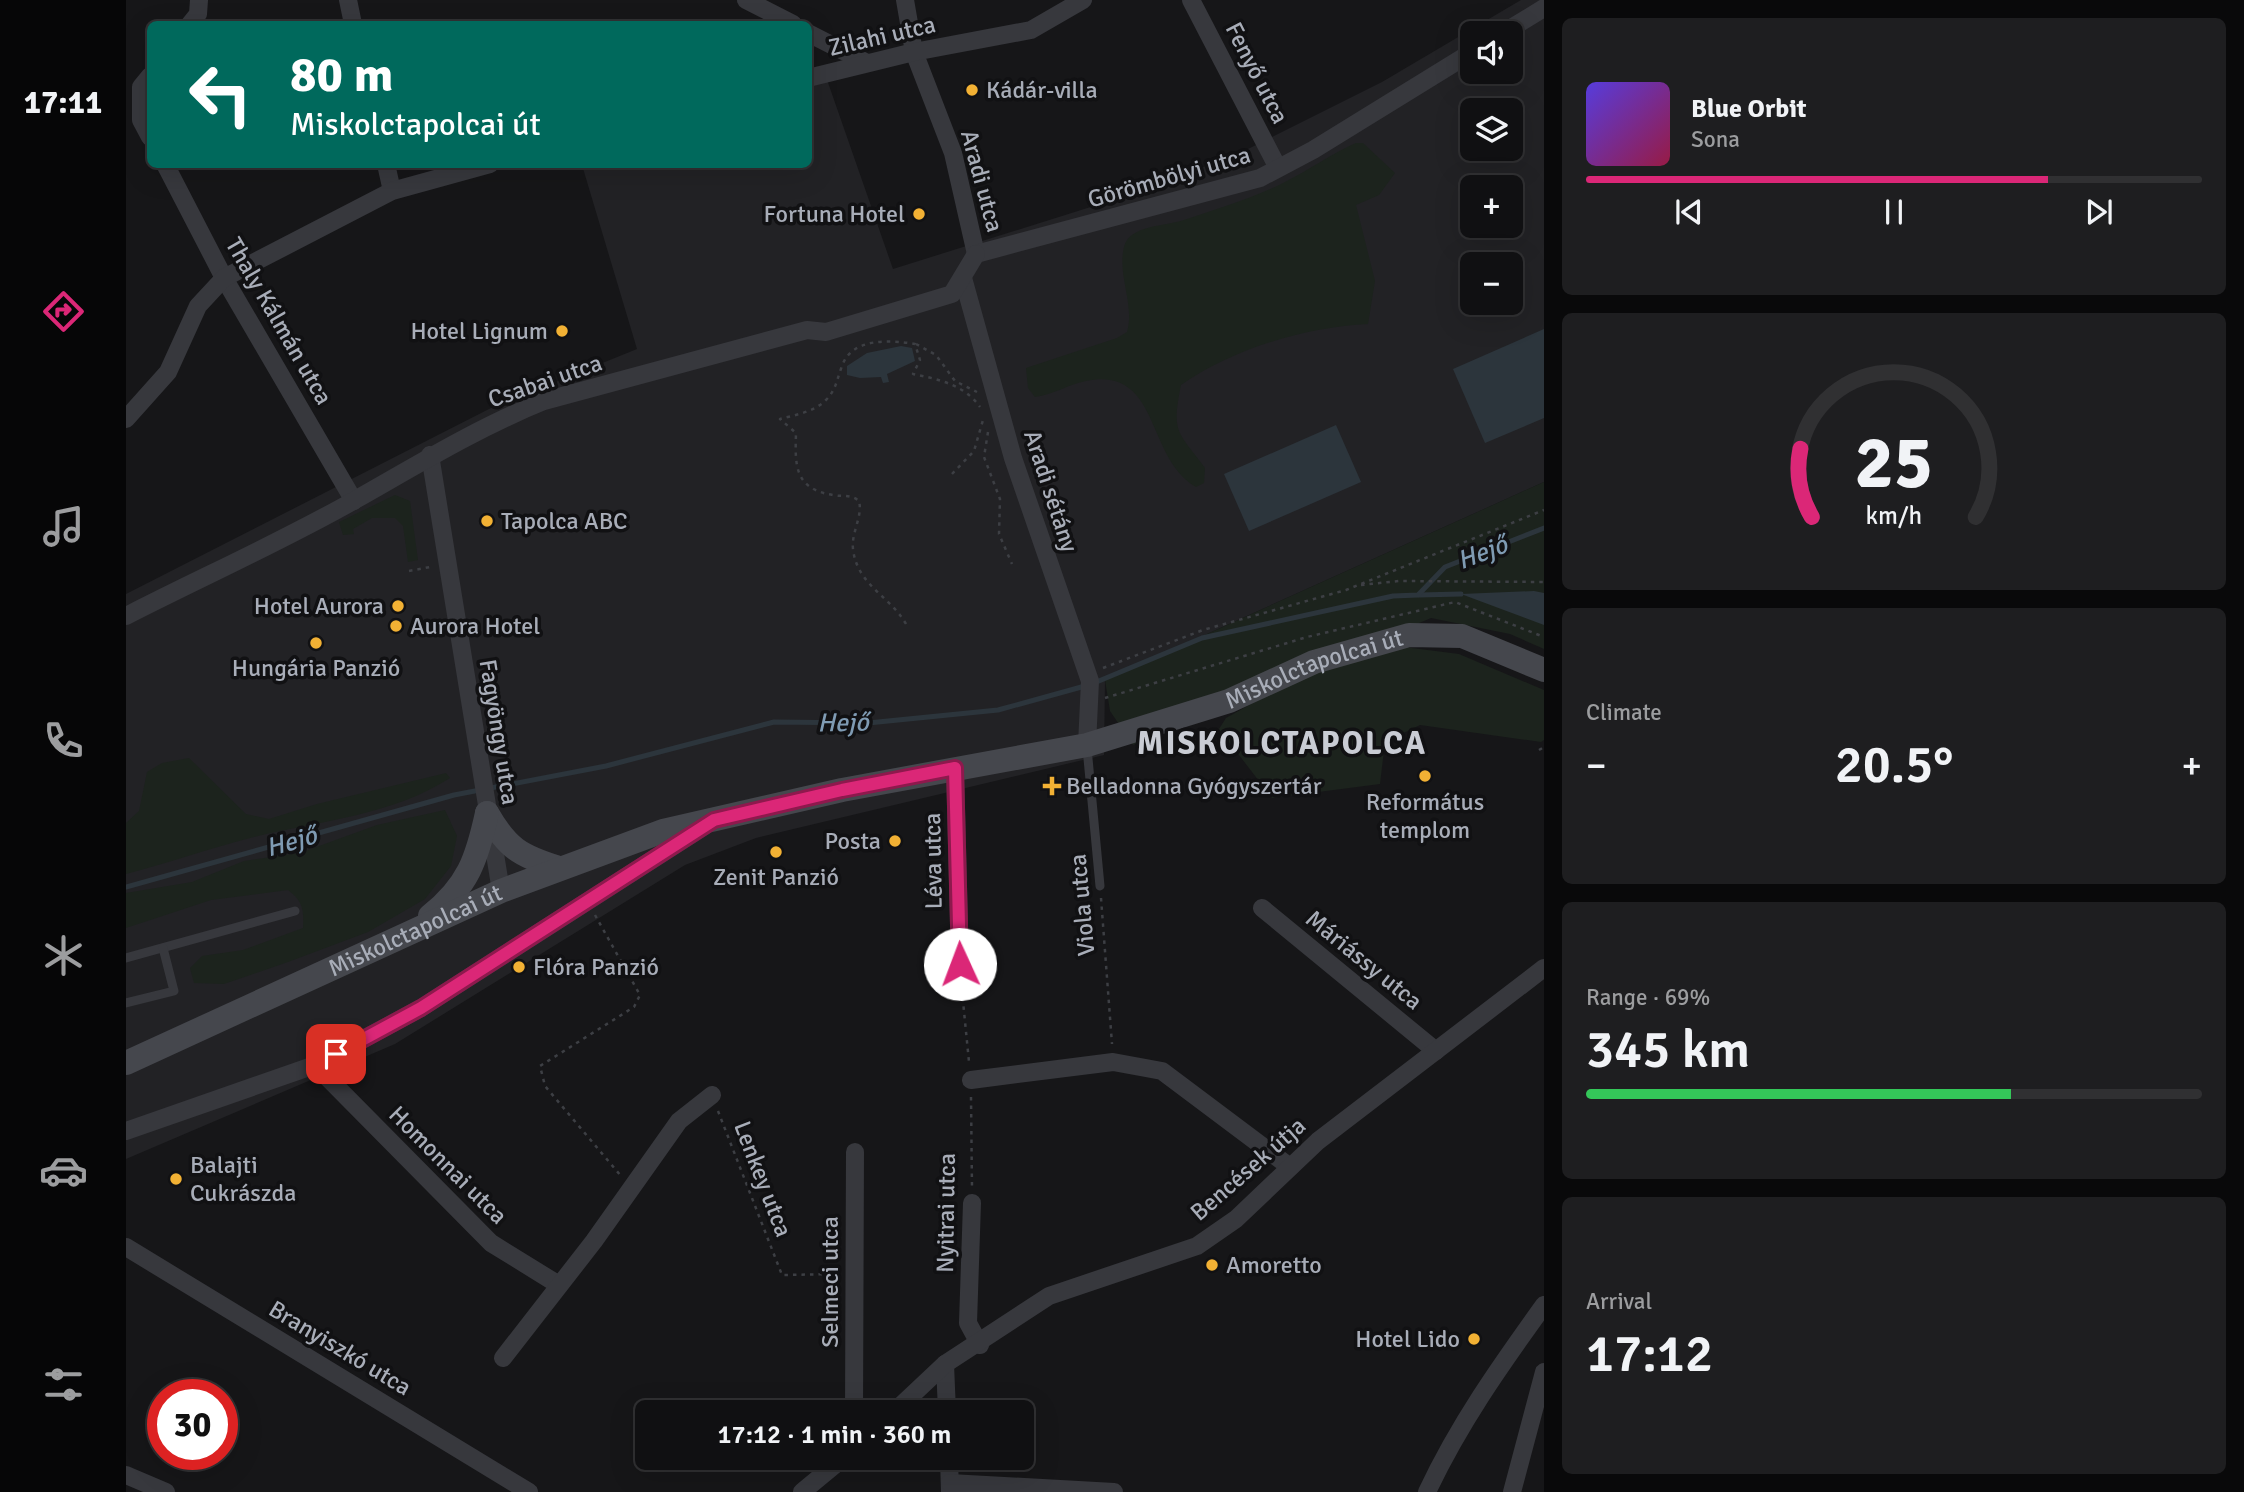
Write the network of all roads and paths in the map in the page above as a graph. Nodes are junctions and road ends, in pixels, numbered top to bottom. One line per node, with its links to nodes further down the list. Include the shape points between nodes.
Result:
1 (199, 0): 8 (street)
2 (348, 0): 9 (street)
3 (746, 0): 10 (street)
4 (905, 0): 13 (street, Aradi utca)
5 (1083, 0): 13 (street, Zilahi utca, via 1031,30)
6 (1191, 0): 22 (street, Fenyő utca)
7 (1544, 8): 11 (street)
8 (192, 21)
9 (353, 21)
10 (787, 21)
11 (1523, 21)
12 (812, 35): 15 (street)
13 (914, 52): 15 (street, Zilahi utca); 24 (street, Aradi utca, via 953,153)
14 (1460, 59): 22 (street, Görömbölyi utca)
15 (867, 63): 16 (street, Zilahi utca)
16 (812, 77)
17 (147, 80): 18 (street, via 141,87 141,120)
18 (147, 131)
19 (167, 168): 25 (street, Thaly Kálmán utca)
20 (387, 168): 23 (street)
21 (475, 168): 23 (street)
22 (1278, 168): 24 (street, Görömbölyi utca, via 1247,182)
23 (392, 191): 25 (street)
24 (976, 254): 26 (street)
25 (224, 278): 29 (street, via 198,306 168,372); 33 (street, Thaly Kálmán utca)
26 (963, 278): 31 (street, Csabai utca, via 952,293 826,332 807,330 544,401); 43 (street, Aradi sétány, via 1013,458)
27 (915, 344): 28 (path, via 936,355 955,381); 32 (path, via 920,360 913,374 957,387 974,399 982,413 980,438); 41 (path, via 886,341 856,348 845,360 826,400 780,419 796,433 796,472 803,481 823,493 859,501 853,540 857,565 871,588 893,606)
28 (980, 393)
29 (126, 419)
30 (989, 429): 36 (path, via 984,457 1000,499 999,534)
31 (430, 455): 33 (street, Csabai utca); 35 (street, Fagyöngy utca)
32 (952, 474)
33 (354, 501): 40 (street, Csabai utca)
34 (1544, 510): 39 (path)
35 (447, 564): 37 (path); 48 (street, Fagyöngy utca)
36 (1012, 564)
37 (409, 571)
38 (1544, 582): 39 (path)
39 (1357, 586): 43 (path, via 1203,630)
40 (126, 616)
41 (905, 624)
42 (1544, 670): 44 (street, Miskolctapolcai út, via 1462,636 1409,635 1314,662 1229,701)
43 (1087, 674): 44 (street, Aradi sétány)
44 (1087, 746): 47 (street, Miskolctapolcai út); 51 (lane, Viola utca)
45 (1544, 747): 46 (path)
46 (1539, 750)
47 (955, 768): 49 (street, Miskolctapolcai út); 59 (street, Léva utca)
48 (487, 813): 50 (street, via 502,839 526,858); 52 (street, Fagyöngy utca); 56 (street, via 479,851 462,886)
49 (714, 820): 50 (street, Miskolctapolcai út, via 663,831); 53 (street, Miskolctapolcai út)
50 (559, 868): 52 (street, Miskolctapolcai út)
51 (1100, 886): 63 (path, Viola utca)
52 (501, 891): 56 (street, Miskolctapolcai út)
53 (587, 900): 65 (street, Miskolctapolcai út, via 421,1008); 71 (path, via 640,995 634,1007 540,1066 545,1086)
54 (1262, 908): 62 (street, Máriássy utca)
55 (295, 911): 57 (lane)
56 (402, 938): 64 (street, Miskolctapolcai út)
57 (163, 948): 58 (lane); 61 (lane, via 174,991)
58 (126, 958)
59 (960, 964): 66 (path)
60 (1544, 968): 62 (street, Bencések útja)
61 (126, 1003)
62 (1436, 1051): 70 (street, Bencések útja)
63 (1113, 1062): 66 (street); 70 (street, via 1162,1071)
64 (126, 1063)
65 (315, 1065): 68 (street, Miskolctapolcai út); 75 (street, Homonnai utca, via 491,1243)
66 (971, 1080): 72 (path, Nyitrai utca)
67 (712, 1094): 71 (street, via 678,1121); 74 (path, Lenkey utca, via 782,1275)
68 (126, 1131)
69 (855, 1152): 74 (street, Selmeci utca)
70 (1290, 1167): 77 (street, Bencések útja, via 1236,1219 1197,1246 1048,1296)
71 (630, 1187): 75 (street)
72 (972, 1203): 77 (street, Nyitrai utca, via 968,1323)
73 (126, 1247): 91 (street, Branyiszkó utca)
74 (854, 1274): 81 (street, Selmeci utca)
75 (559, 1285): 78 (street)
76 (1544, 1306): 94 (street, via 1478,1396)
77 (980, 1345): 79 (street, Bencések útja)
78 (503, 1357)
79 (946, 1364): 82 (street, Bencések útja); 83 (street)
80 (1544, 1372): 84 (street)
81 (854, 1400)
82 (907, 1400)
83 (947, 1400)
84 (1530, 1421): 85 (street); 95 (street)
85 (1544, 1436)
86 (829, 1470): 92 (street)
87 (949, 1470): 89 (street)
88 (126, 1475): 90 (street)
89 (950, 1488): 93 (street)
90 (166, 1492)
91 (529, 1492)
92 (802, 1492)
93 (1114, 1492)
94 (1427, 1492)
95 (1512, 1492)

